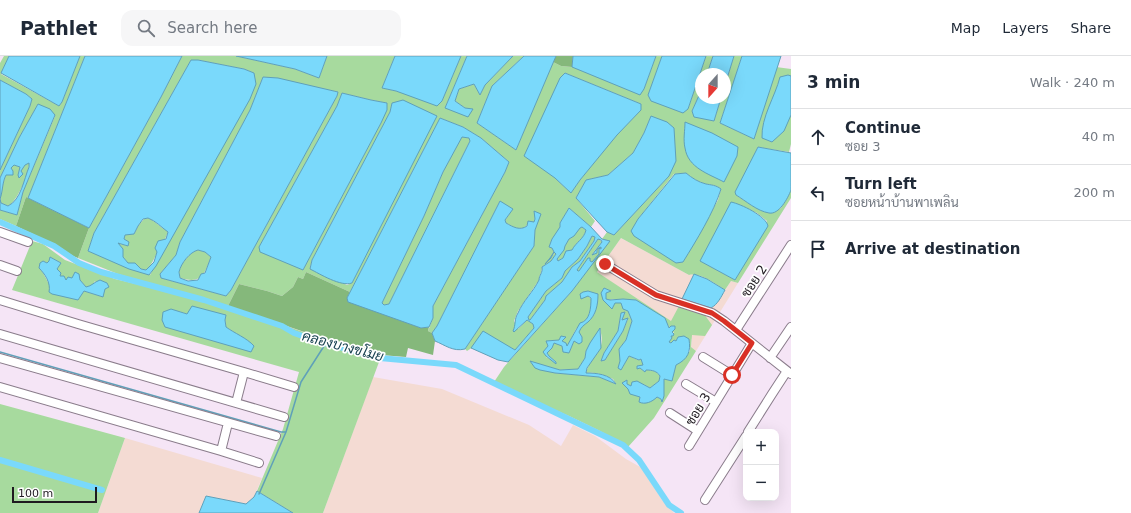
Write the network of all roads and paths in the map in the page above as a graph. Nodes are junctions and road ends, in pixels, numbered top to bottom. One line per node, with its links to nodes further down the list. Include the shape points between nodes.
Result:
1 (0, 232): 2 (street)
2 (28, 242)
3 (791, 245): 9 (street, ซอย 2)
4 (605, 264): 9 (street, via 656,295 712,313)
5 (0, 265): 6 (street)
6 (17, 271)
7 (0, 300): 15 (street)
8 (791, 327): 14 (street)
9 (736, 330): 11 (street)
10 (0, 334): 22 (street)
11 (752, 343): 14 (street); 17 (street, ซอย 3)
12 (703, 357): 17 (street)
13 (0, 358): 25 (street)
14 (770, 358): 16 (street)
15 (244, 372): 20 (street); 22 (street)
16 (789, 373): 26 (street)
17 (732, 375): 21 (street, ซอย 3)
18 (686, 384): 21 (street)
19 (0, 387): 31 (street)
20 (294, 387)
21 (716, 402): 27 (street, ซอย 3)
22 (236, 403): 24 (street)
23 (670, 414): 27 (street)
24 (284, 417)
25 (228, 423): 28 (street); 31 (street)
26 (750, 429)
27 (698, 431): 30 (street, ซอย 3)
28 (276, 436)
29 (743, 441): 33 (street)
30 (689, 446)
31 (221, 451): 32 (street)
32 (259, 463)
33 (705, 500)

